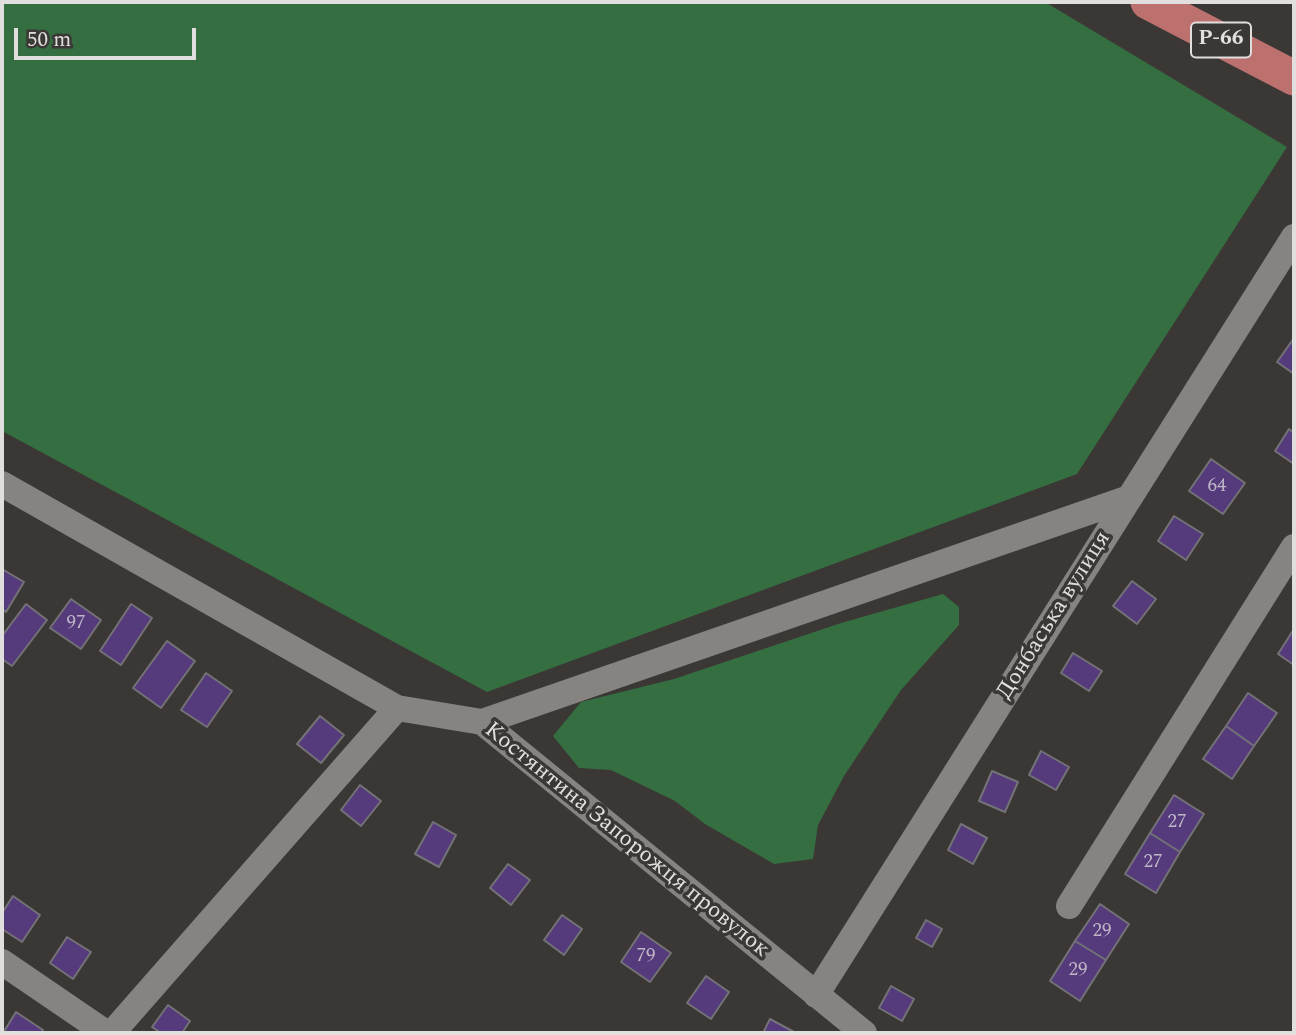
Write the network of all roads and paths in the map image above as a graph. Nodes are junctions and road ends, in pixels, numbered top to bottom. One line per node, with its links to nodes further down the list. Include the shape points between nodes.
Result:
1 (1148, 2): 2 (main road, Р-66)
2 (1294, 78)
3 (1294, 237): 5 (street, Донбаська вулиця)
4 (2, 484): 7 (street, Костянтина Запорожця провулок)
5 (1129, 498): 8 (street); 11 (street, Донбаська вулиця)
6 (1294, 547): 9 (street)
7 (397, 708): 8 (street, Костянтина Запорожця провулок); 13 (street)
8 (482, 722): 11 (street, Костянтина Запорожця провулок)
9 (1069, 906)
10 (2, 962): 12 (street)
11 (816, 995): 14 (street, Костянтина Запорожця провулок)
12 (106, 1033)
13 (112, 1033)
14 (864, 1033)

